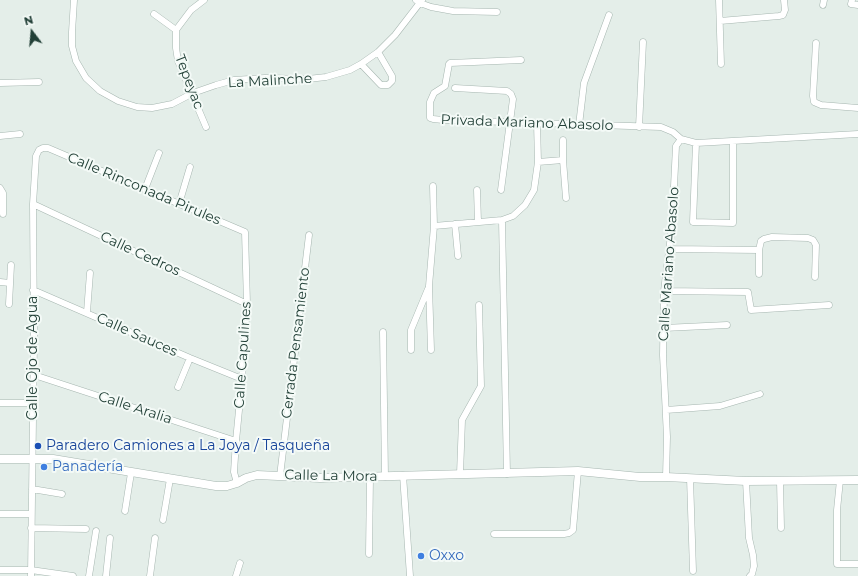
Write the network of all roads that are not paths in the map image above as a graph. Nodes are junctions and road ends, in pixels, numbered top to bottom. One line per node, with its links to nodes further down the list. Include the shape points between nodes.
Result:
1 (74, 0): 22 (street, La Malinche, via 72,46 76,61 86,78 100,91 136,107 152,108 172,104)
2 (204, 0): 12 (street, via 191,10)
3 (719, 0): 11 (street)
4 (784, 0): 11 (street, via 783,15)
5 (852, 0): 7 (street, via 851,4)
6 (419, 1): 8 (street, via 453,11); 15 (street, La Malinche, via 395,35)
7 (858, 5)
8 (497, 12)
9 (154, 14): 12 (street)
10 (609, 15): 26 (street, via 584,83)
11 (720, 21): 18 (street)
12 (176, 30): 22 (street, Tepeyac, via 178,61)
13 (643, 42): 28 (street)
14 (816, 43): 23 (street, via 814,102 820,105)
15 (378, 52): 17 (street, La Malinche); 17 (street, via 392,76 392,81 388,85 381,85)
16 (521, 60): 24 (street, Privada Mariano Abasolo, via 450,62 444,86 434,93 430,102 430,118 433,119)
17 (361, 64): 22 (street, La Malinche, via 326,77 234,80)
18 (721, 64)
19 (39, 82): 20 (street)
20 (0, 83)
21 (455, 88): 24 (street, via 507,91 513,99)
22 (193, 93): 27 (street, Tepeyac)
23 (858, 108)
24 (510, 122): 25 (street, Privada Mariano Abasolo); 45 (street)
25 (537, 123): 26 (street, Privada Mariano Abasolo); 39 (street)
26 (579, 125): 28 (street, Privada Mariano Abasolo)
27 (206, 127)
28 (639, 127): 32 (street, Privada Mariano Abasolo, via 661,126)
29 (20, 134): 31 (street)
30 (858, 134): 34 (street, Privada Mariano Abasolo)
31 (0, 136)
32 (681, 139): 35 (street, Privada Mariano Abasolo); 56 (street, Calle Mariano Abasolo, via 676,146)
33 (563, 140): 38 (street)
34 (733, 142): 35 (street, Privada Mariano Abasolo); 35 (street, via 733,223 693,222)
35 (696, 143)
36 (48, 148): 43 (street, Calle Rinconada Pirules); 47 (street, Calle Ojo de Agua, via 39,150 36,156)
37 (158, 153): 43 (street)
38 (563, 160): 39 (street); 46 (street)
39 (538, 162): 50 (street, via 534,190 525,205 513,216)
40 (190, 167): 48 (street)
41 (433, 186): 53 (street)
42 (0, 188): 49 (street, via 3,193)
43 (145, 189): 48 (street, Calle Rinconada Pirules)
44 (477, 190): 51 (street)
45 (501, 190)
46 (566, 198)
47 (33, 204): 66 (street, Calle Ojo de Agua); 69 (street, Calle Cedros)
48 (180, 204): 54 (street, Calle Rinconada Pirules)
49 (3, 214)
50 (502, 220): 51 (street); 92 (street)
51 (478, 222): 52 (street)
52 (455, 224): 53 (street); 58 (street)
53 (434, 226): 65 (street)
54 (240, 229): 69 (street, Calle Capulines, via 245,232 246,237)
55 (309, 235): 94 (street, Cerrada Pensamiento)
56 (670, 249): 57 (street); 67 (street, Calle Mariano Abasolo)
57 (759, 250): 61 (street); 62 (street, via 761,241 772,237 813,240 816,245)
58 (458, 256)
59 (11, 265): 64 (street)
60 (90, 273): 72 (street)
61 (759, 274)
62 (815, 277)
63 (0, 282): 64 (street)
64 (10, 283): 68 (street)
65 (429, 286): 76 (street, via 411,330); 77 (street)
66 (33, 290): 72 (street, Calle Sauces); 79 (street, Calle Ojo de Agua)
67 (664, 291): 71 (street, via 748,292 751,310); 74 (street, Calle Mariano Abasolo)
68 (9, 304)
69 (247, 304): 80 (street, Calle Capulines)
70 (479, 305): 91 (street, via 481,386 462,420)
71 (828, 305)
72 (86, 312): 78 (street, Calle Sauces)
73 (727, 325): 74 (street)
74 (664, 328): 85 (street, Calle Mariano Abasolo)
75 (383, 332): 96 (street)
76 (411, 350)
77 (431, 350)
78 (190, 358): 80 (street, Calle Sauces); 81 (street)
79 (34, 375): 84 (street, Calle Ojo de Agua); 86 (street, Calle Aralia)
80 (242, 379): 86 (street, Calle Capulines)
81 (178, 387)
82 (760, 394): 85 (street, via 720,406)
83 (0, 403): 84 (street)
84 (33, 403): 87 (street, Calle Ojo de Agua)
85 (666, 410): 97 (street, Calle Mariano Abasolo)
86 (236, 441): 104 (street, Calle Capulines, via 234,472)
87 (32, 458): 88 (street, Calle La Mora); 90 (street, Calle La Mora, via 52,459); 105 (street, Calle Ojo de Agua)
88 (0, 459)
89 (578, 471): 92 (street, Calle La Mora); 97 (street, Calle La Mora); 115 (street, via 572,530 569,533)
90 (131, 473): 99 (street, Calle La Mora); 107 (street)
91 (460, 474): 92 (street, Calle La Mora); 93 (street, Calle La Mora)
92 (507, 474)
93 (403, 475): 96 (street, Calle La Mora); 129 (street)
94 (280, 476): 95 (street, Calle La Mora); 104 (street, Calle La Mora, via 256,475)
95 (370, 477): 96 (street, Calle La Mora); 118 (street)
96 (385, 477)
97 (666, 477): 98 (street, Calle La Mora)
98 (690, 478): 102 (street, Calle La Mora); 122 (street)
99 (170, 479): 104 (street, Calle La Mora, via 216,486); 110 (street)
100 (840, 480): 101 (street, Calle La Mora); 103 (street, Calle La Mora); 120 (street, via 836,564)
101 (858, 480)
102 (746, 481): 103 (street, Calle La Mora); 130 (street, via 749,538 754,566)
103 (780, 481): 112 (street)
104 (237, 483)
105 (32, 489): 106 (street); 109 (street, Calle Ojo de Agua)
106 (62, 494)
107 (125, 511)
108 (0, 514): 109 (street)
109 (32, 514): 111 (street, Calle Ojo de Agua)
110 (163, 520)
111 (31, 528): 113 (street); 123 (street, Calle Ojo de Agua)
112 (781, 528)
113 (86, 529)
114 (96, 531): 125 (street)
115 (494, 534)
116 (110, 538): 126 (street)
117 (154, 538): 127 (street)
118 (369, 554)
119 (240, 563): 128 (street)
120 (858, 564)
121 (0, 570): 123 (street)
122 (694, 571)
123 (31, 573): 124 (street)
124 (73, 576)
125 (89, 576)
126 (106, 576)
127 (150, 576)
128 (236, 576)
129 (410, 576)
130 (750, 576)

